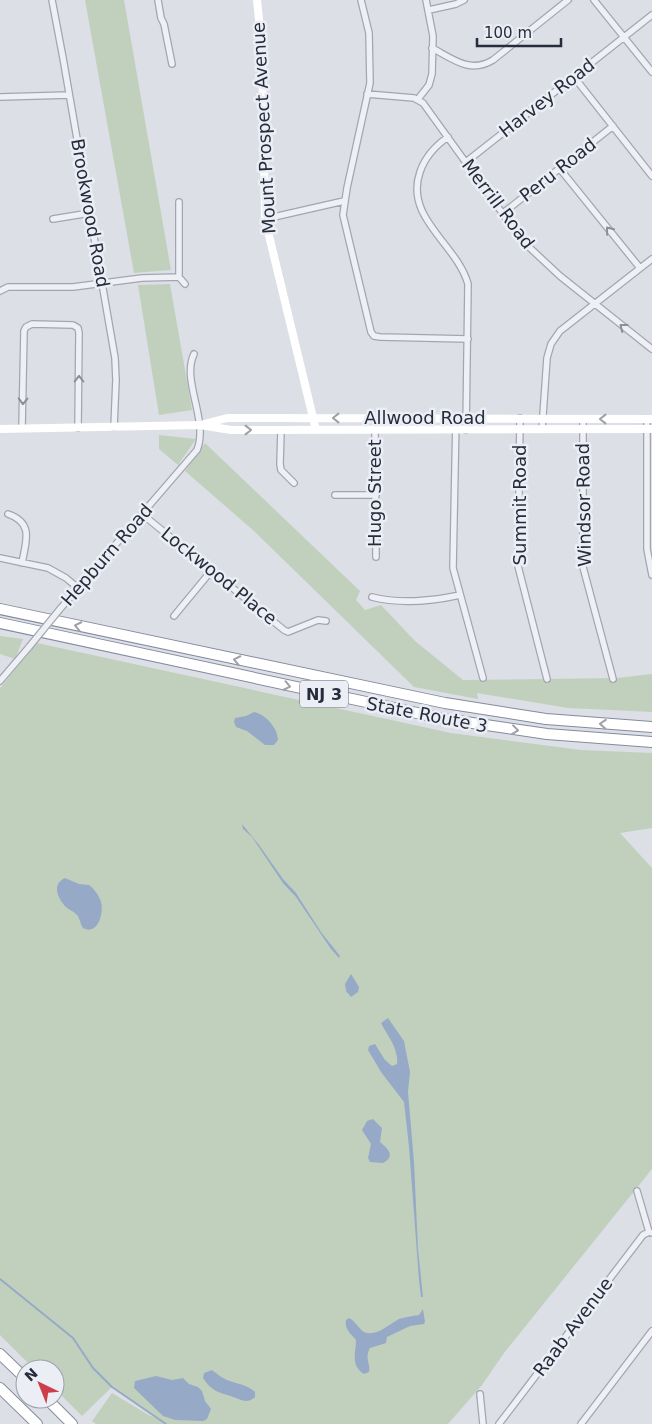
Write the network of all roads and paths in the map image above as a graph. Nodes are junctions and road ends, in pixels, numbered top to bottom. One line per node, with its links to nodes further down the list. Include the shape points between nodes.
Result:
1 (52, 0): 17 (street, Brookwood Road)
2 (158, 0): 13 (street)
3 (257, 0): 30 (main road, Mount Prospect Avenue, via 262,48)
4 (361, 0): 16 (street, via 369,33 370,83)
5 (426, 0): 9 (street)
6 (464, 0): 9 (street)
7 (568, 0): 12 (street, via 482,66 469,66)
8 (594, 0): 11 (street)
9 (429, 10): 12 (street)
10 (652, 15): 11 (street, Harvey Road)
11 (624, 37): 14 (street); 15 (street, Harvey Road)
12 (432, 48): 19 (street, via 431,79)
13 (172, 64)
14 (652, 72)
15 (574, 77): 20 (street); 22 (street, Harvey Road)
16 (367, 94): 19 (street); 25 (street)
17 (70, 95): 18 (street); 27 (street, Brookwood Road)
18 (0, 97)
19 (418, 99): 21 (street, Merrill Road)
20 (613, 126): 23 (street, Peru Road); 24 (street)
21 (448, 137): 22 (street, Merrill Road); 38 (street, via 424,162 419,176 418,200 429,224 466,278)
22 (466, 162): 28 (street, Merrill Road)
23 (560, 169): 28 (street, Peru Road); 32 (street, one-way to 23)
24 (652, 176)
25 (344, 201): 30 (street); 38 (street, via 346,230 374,336)
26 (179, 202): 33 (street)
27 (90, 213): 29 (street); 34 (street, Brookwood Road)
28 (502, 214): 37 (street, Merrill Road, via 541,259)
29 (53, 219)
30 (265, 219): 41 (main road, Mount Prospect Avenue)
31 (652, 259): 32 (street)
32 (640, 268): 37 (street)
33 (179, 277): 34 (street); 35 (street)
34 (102, 283): 36 (street, via 73,287 8,287); 49 (street, Brookwood Road, via 116,367)
35 (185, 284)
36 (0, 291)
37 (594, 304): 39 (street, Merrill Road, one-way to 37); 45 (street, via 560,331 551,344 546,358)
38 (468, 338): 43 (street)
39 (652, 349)
40 (194, 354): 48 (street, Hepburn Road, via 190,367)
41 (313, 418): 42 (main road, Allwood Road, one-way to 41); 48 (main road, Allwood Road, via 228,418); 58 (main road, Mount Prospect Avenue)
42 (456, 418): 43 (main road, Allwood Road); 60 (street)
43 (467, 418): 44 (main road, Allwood Road); 61 (street)
44 (520, 418): 45 (main road, Allwood Road); 53 (street, Summit Road)
45 (542, 419): 46 (main road, Allwood Road); 54 (street)
46 (583, 419): 47 (main road, Allwood Road, one-way to 46); 55 (street, Windsor Road)
47 (649, 419): 56 (street)
48 (200, 425): 49 (main road, Allwood Road); 57 (main road, Allwood Road, one-way to 57, via 230,430); 66 (street, Hepburn Road, via 197,450)
49 (114, 427): 51 (main road, Allwood Road)
50 (22, 428): 51 (main road, Allwood Road); 51 (street, one-way to 50, via 78,328 73,325 32,324 24,331); 52 (main road, Allwood Road)
51 (78, 428)
52 (0, 429)
53 (520, 429): 54 (main road, Allwood Road); 61 (main road, Allwood Road); 81 (street, Summit Road, via 518,566)
54 (542, 429): 55 (main road, Allwood Road)
55 (583, 429): 56 (main road, Allwood Road); 83 (street, Windsor Road, via 583,567)
56 (649, 429): 71 (street, via 646,549)
57 (281, 430): 58 (main road, Allwood Road); 62 (street, via 281,470)
58 (316, 430): 59 (main road, Allwood Road)
59 (375, 430): 60 (main road, Allwood Road); 64 (street, Hugo Street)
60 (456, 430): 61 (main road, Allwood Road); 73 (street, via 453,568)
61 (466, 430)
62 (294, 483)
63 (335, 495): 64 (street)
64 (376, 495): 67 (street, Hugo Street)
65 (8, 514): 69 (street, via 19,518 25,526)
66 (142, 514): 70 (street, Lockwood Place); 72 (street, Hepburn Road)
67 (376, 557)
68 (0, 558): 69 (street)
69 (22, 563): 72 (street, via 54,570)
70 (212, 570): 76 (street); 77 (street, Lockwood Place, via 288,632 318,620)
71 (652, 576)
72 (78, 588): 84 (street, Hepburn Road, bridge)
73 (460, 595): 74 (street, via 413,600); 80 (street)
74 (372, 596)
75 (1, 609): 85 (highway, State Route 3 / NJ 3, one-way to 75, via 540,718 445,704)
76 (174, 616)
77 (326, 621)
78 (0, 623): 82 (highway, State Route 3 / NJ 3)
79 (0, 629): 82 (highway, via 181,668)
80 (483, 678)
81 (547, 678)
82 (255, 679): 86 (highway, State Route 3 / NJ 3, one-way to 86, via 472,724)
83 (613, 679)
84 (0, 681)
85 (652, 727)
86 (652, 742)
87 (637, 1191): 88 (street)
88 (651, 1232): 98 (street, Raab Avenue, via 644,1235)
89 (652, 1331): 99 (street)
90 (0, 1354): 91 (highway)
91 (15, 1368)
92 (0, 1388): 95 (highway)
93 (480, 1394): 97 (street)
94 (57, 1409): 96 (highway)
95 (37, 1424)
96 (72, 1424)
97 (483, 1424)
98 (498, 1424)
99 (581, 1424)

